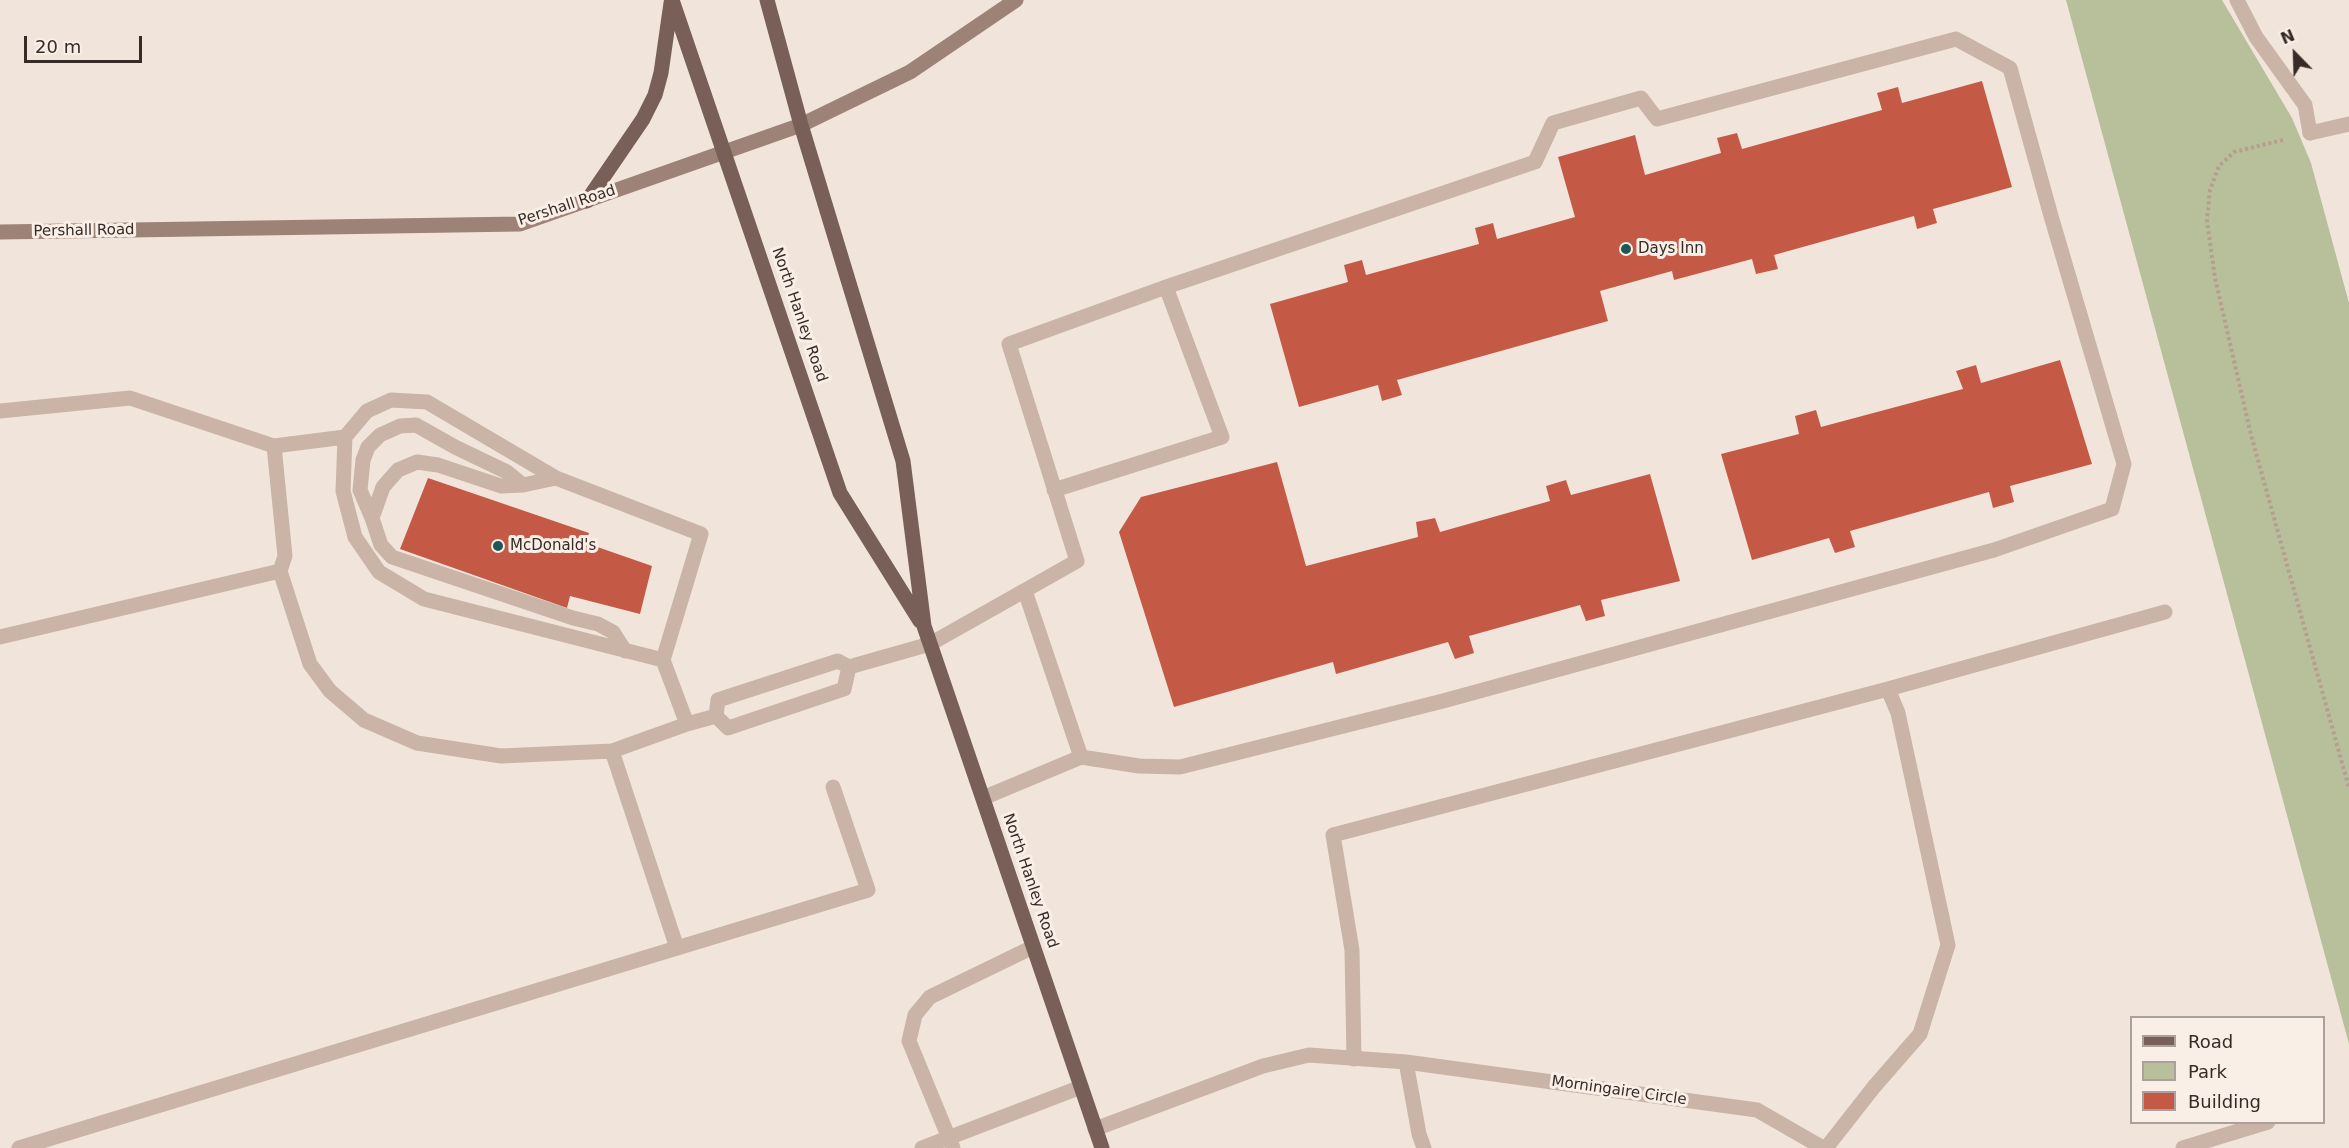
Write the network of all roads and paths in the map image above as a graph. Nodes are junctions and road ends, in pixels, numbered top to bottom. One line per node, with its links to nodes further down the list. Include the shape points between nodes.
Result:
1 (671, 0): 8 (main road, North Hanley Road); 9 (main road, via 655,95)
2 (767, 0): 6 (main road, North Hanley Road)
3 (1016, 0): 6 (street, Pershall Road, via 910,72)
4 (2237, 0): 7 (street, via 2256,37 2305,105)
5 (2349, 124): 7 (street)
6 (801, 125): 8 (street, Pershall Road); 22 (main road, North Hanley Road, via 903,461)
7 (2310, 133): 34 (path, via 2234,152 2219,166 2210,190 2207,221 2215,278 2251,435)
8 (724, 153): 9 (street, Pershall Road); 22 (main road, North Hanley Road, via 840,493)
9 (588, 201): 10 (street, Pershall Road, via 520,224)
10 (0, 232)
11 (1167, 287): 17 (street, via 1010,344); 17 (street, via 1222,436); 32 (street, via 1535,162 1553,123 1641,98 1657,118 1956,39 2010,68 2124,464 2112,509 1972,556 1454,698 1180,767 1139,766)
12 (0, 411): 14 (street, via 130,398)
13 (345, 437): 14 (street); 15 (street, via 367,411 391,400 427,402); 25 (street, via 343,492 355,537 379,572 424,599)
14 (274, 446): 19 (street, via 285,556)
15 (556, 478): 16 (street); 26 (street, via 700,534)
16 (523, 485): 18 (street, via 501,486 417,462 398,470 383,487); 18 (street, via 507,472 416,425 400,426 380,435 363,459 360,490)
17 (1054, 490): 20 (street, via 1077,561)
18 (372, 518): 25 (street, via 381,545 392,557 598,624 613,632)
19 (280, 571): 23 (street); 31 (street, via 310,664 330,691 364,720 417,743 501,756)
20 (1025, 591): 24 (street); 32 (street)
21 (2165, 612): 28 (street)
22 (924, 626): 24 (main road, North Hanley Road)
23 (0, 637)
24 (930, 644): 27 (street); 35 (main road, North Hanley Road)
25 (625, 651): 26 (street)
26 (663, 660): 30 (street)
27 (849, 667): 29 (street, via 838,661 718,700); 29 (street, via 844,689 728,728)
28 (1888, 689): 38 (street, via 1333,835 1352,950); 48 (street, via 1898,713 1948,945 1920,1034)
29 (716, 716): 30 (street)
30 (687, 724): 31 (street)
31 (612, 752): 37 (street)
32 (1081, 757): 35 (street)
33 (833, 787): 37 (street, via 868,890)
34 (2349, 788)
35 (982, 798): 36 (main road, North Hanley Road)
36 (1033, 947): 40 (main road, North Hanley Road); 43 (street, via 930,998 915,1015 909,1041)
37 (677, 948): 44 (street)
38 (1354, 1059): 39 (street, Morningaire Circle); 42 (street, Morningaire Circle, via 1309,1055 1263,1066)
39 (1406, 1062): 47 (street); 48 (street, Morningaire Circle, via 1757,1110)
40 (1081, 1087): 42 (main road, North Hanley Road); 43 (street)
41 (2261, 1124): 49 (street)
42 (1095, 1129): 46 (main road, North Hanley Road)
43 (951, 1144): 45 (street)
44 (19, 1148)
45 (922, 1148)
46 (1102, 1148)
47 (1424, 1148)
48 (1825, 1148)
49 (2182, 1148)

